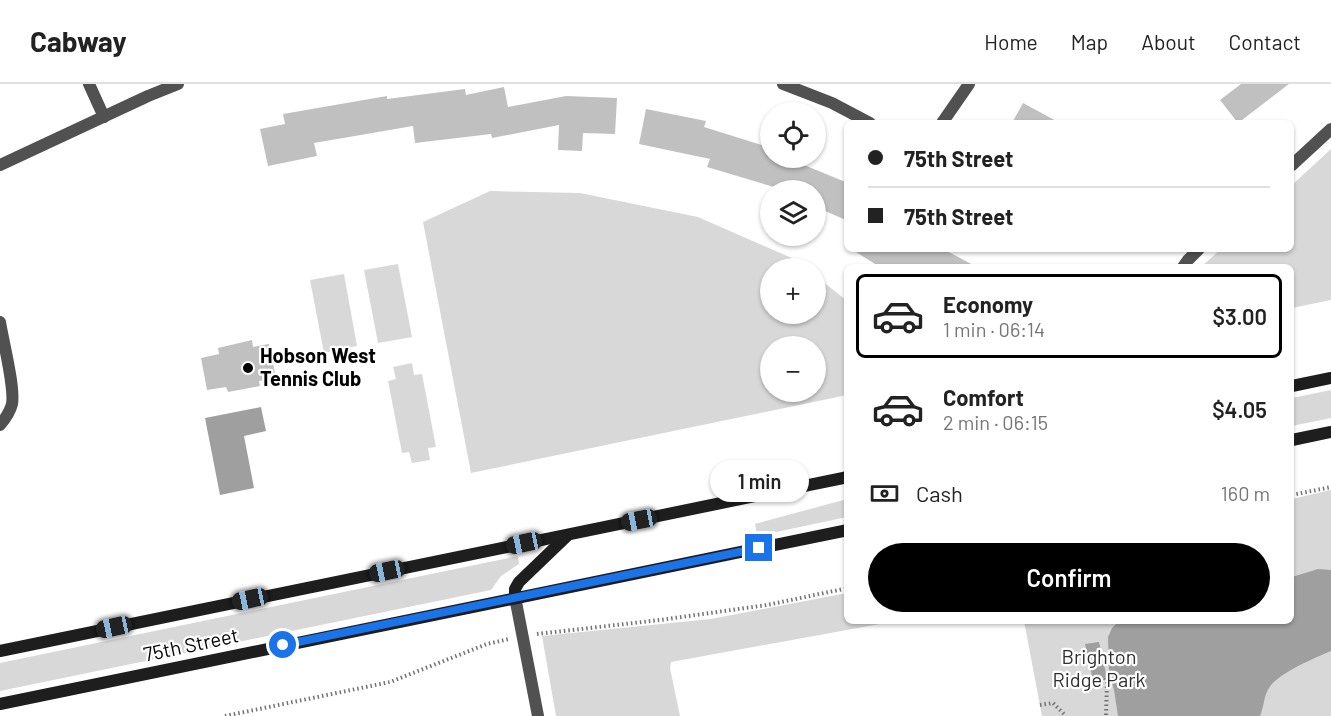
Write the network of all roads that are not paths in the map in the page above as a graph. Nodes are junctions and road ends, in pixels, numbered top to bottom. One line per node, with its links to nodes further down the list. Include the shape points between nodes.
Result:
1 (89, 84): 5 (street)
2 (178, 84): 5 (street)
3 (783, 84): 6 (street)
4 (969, 84): 7 (street)
5 (104, 117): 10 (street)
6 (864, 120)
7 (944, 120)
8 (1331, 129): 9 (street)
9 (1294, 163)
10 (0, 165)
11 (1195, 252): 12 (street)
12 (1185, 264)
13 (0, 322): 16 (street, via 12,404)
14 (1331, 378): 15 (main road)
15 (1294, 386)
16 (0, 425)
17 (1331, 432): 18 (main road)
18 (1294, 440)
19 (844, 478): 21 (main road, 75th Street)
20 (844, 531): 22 (main road, 75th Street)
21 (569, 534): 22 (main road, via 519,582); 23 (main road, 75th Street)
22 (515, 597): 24 (main road, 75th Street); 25 (street)
23 (0, 651)
24 (0, 704)
25 (537, 716)

